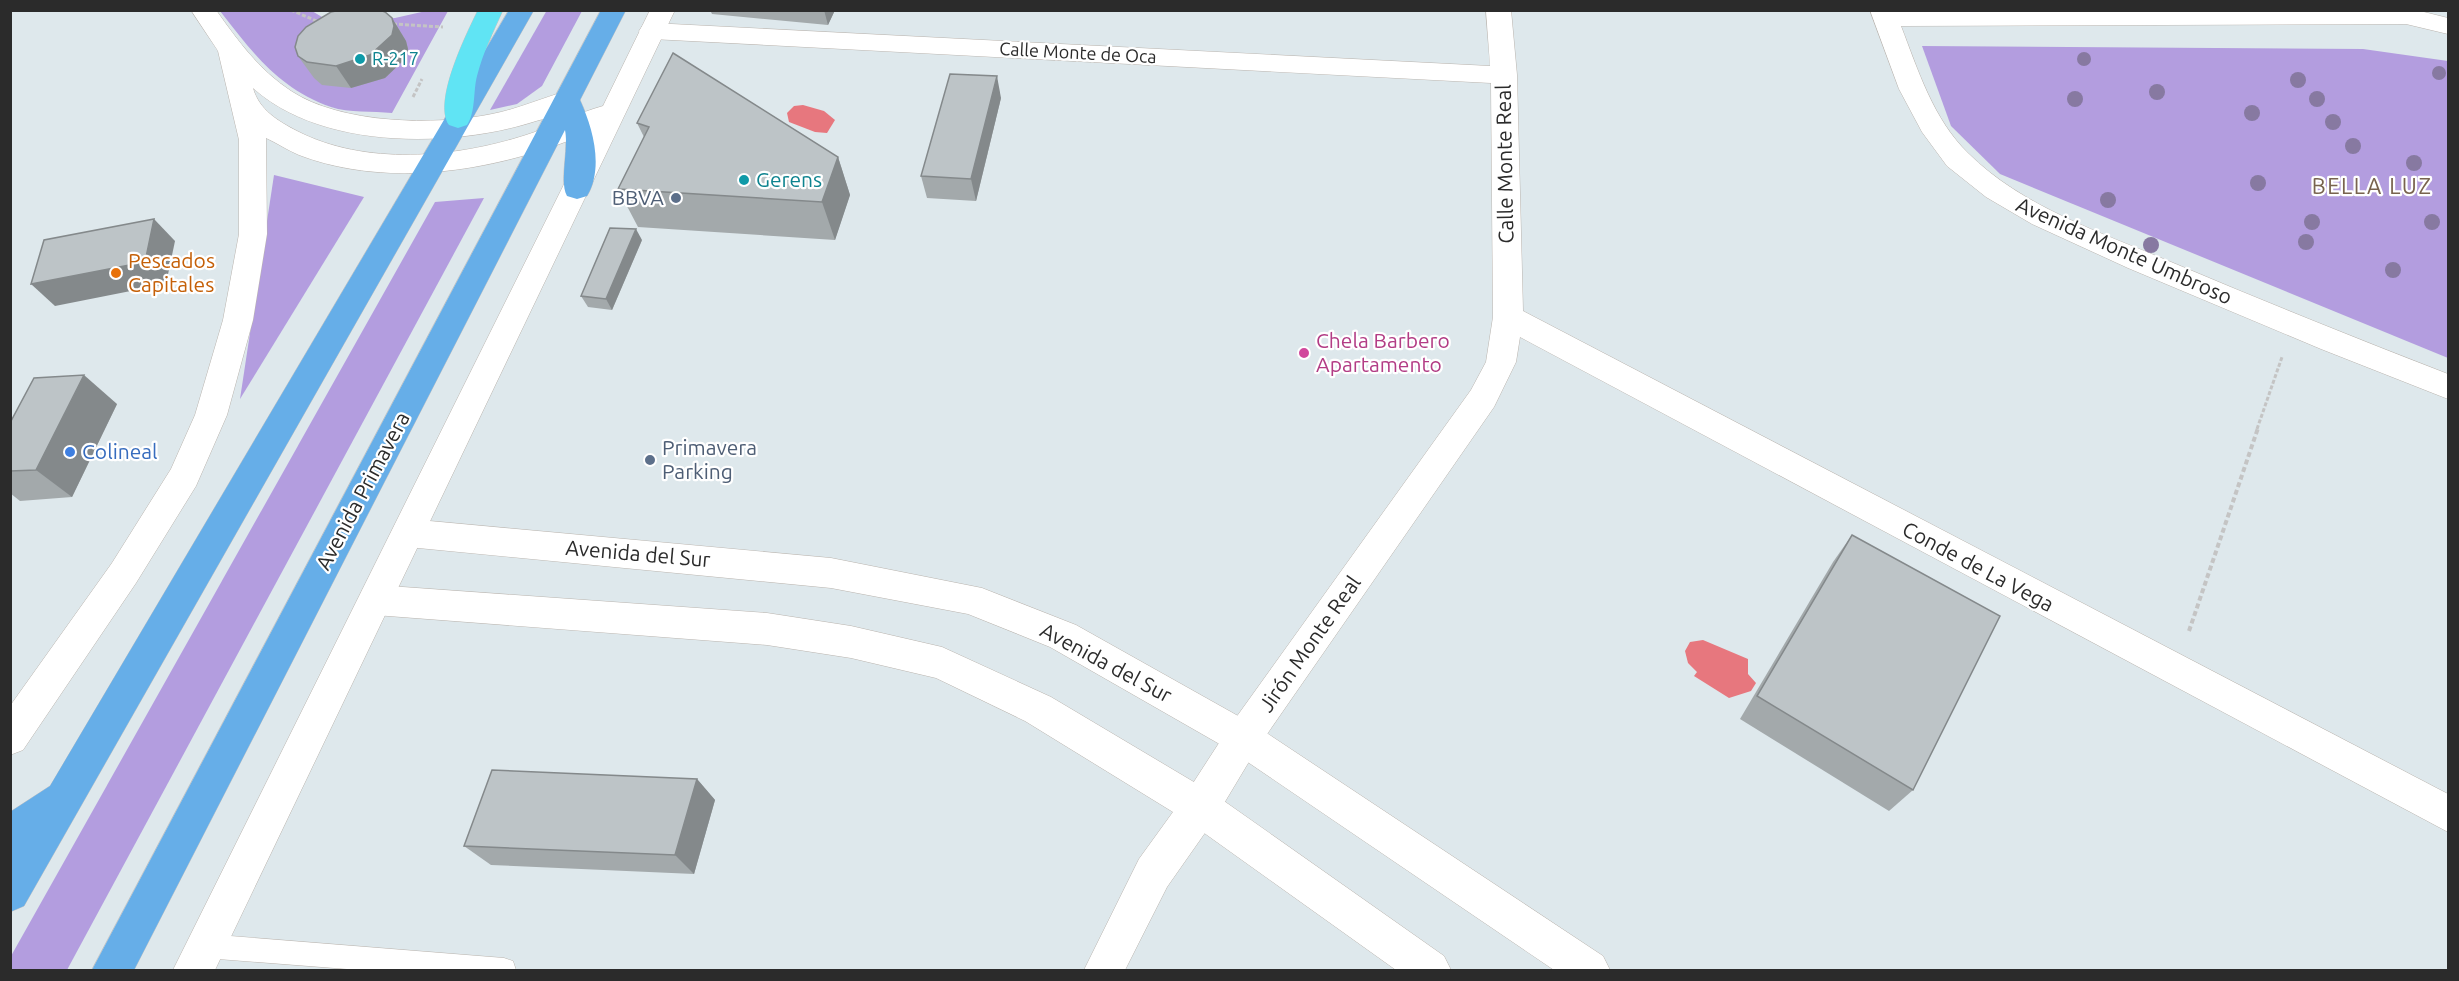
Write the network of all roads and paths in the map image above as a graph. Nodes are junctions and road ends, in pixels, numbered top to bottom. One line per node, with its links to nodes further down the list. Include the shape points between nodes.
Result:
1 (203, 10): 13 (street)
2 (291, 10): 10 (path)
3 (490, 10): 18 (highway, via 468,59)
4 (522, 10): 18 (main road)
5 (614, 10): 15 (main road, Avenida Primavera)
6 (1498, 10): 14 (street, Calle Monte Real)
7 (1884, 14): 11 (street, Avenida Monte Umbroso, via 2406,16); 24 (street, Avenida Monte Umbroso, via 1929,125 1958,160 2006,197 2063,227)
8 (658, 21): 14 (street, Calle Monte de Oca); 17 (street)
9 (382, 23): 12 (path)
10 (330, 26)
11 (2448, 26)
12 (449, 28)
13 (231, 50): 16 (street); 18 (street, via 261,81 292,103 340,120 397,129)
14 (1504, 75): 23 (street, Calle Monte Real)
15 (567, 100): 18 (street, via 531,116 491,126); 19 (main road); 20 (main road, Avenida Primavera)
16 (244, 104): 21 (street, via 271,129 308,148 377,162); 29 (street, via 254,140 253,234 238,320 212,415 178,485 124,573)
17 (614, 110): 19 (street); 22 (street)
18 (455, 125): 21 (main road)
19 (579, 127): 20 (street); 22 (main road, via 582,151)
20 (547, 139): 21 (street); 37 (main road, Avenida Primavera)
21 (433, 162): 31 (main road)
22 (577, 189): 26 (street)
23 (1508, 317): 28 (street, Conde de La Vega); 30 (street, Jirón Monte Real, via 1501,362 1483,398)
24 (2292, 327): 25 (street, Avenida Monte Umbroso); 28 (path)
25 (2448, 387)
26 (408, 533): 27 (street); 30 (street, Avenida del Sur, via 831,573 970,599 1063,636)
27 (375, 600): 32 (street, via 767,629 851,642 942,663 1038,709); 36 (street)
28 (2175, 671): 33 (street, Conde de La Vega)
29 (10, 738)
30 (1243, 738): 32 (street, Jirón Monte Real); 41 (street, Avenida del Sur)
31 (67, 794): 34 (main road); 35 (main road)
32 (1200, 807): 39 (street, Jirón Monte Real, via 1153,873); 40 (street)
33 (2448, 814)
34 (10, 836)
35 (10, 892)
36 (200, 958): 38 (lane)
37 (112, 970)
38 (504, 970)
39 (1104, 970)
40 (1430, 970)
41 (1589, 970)

